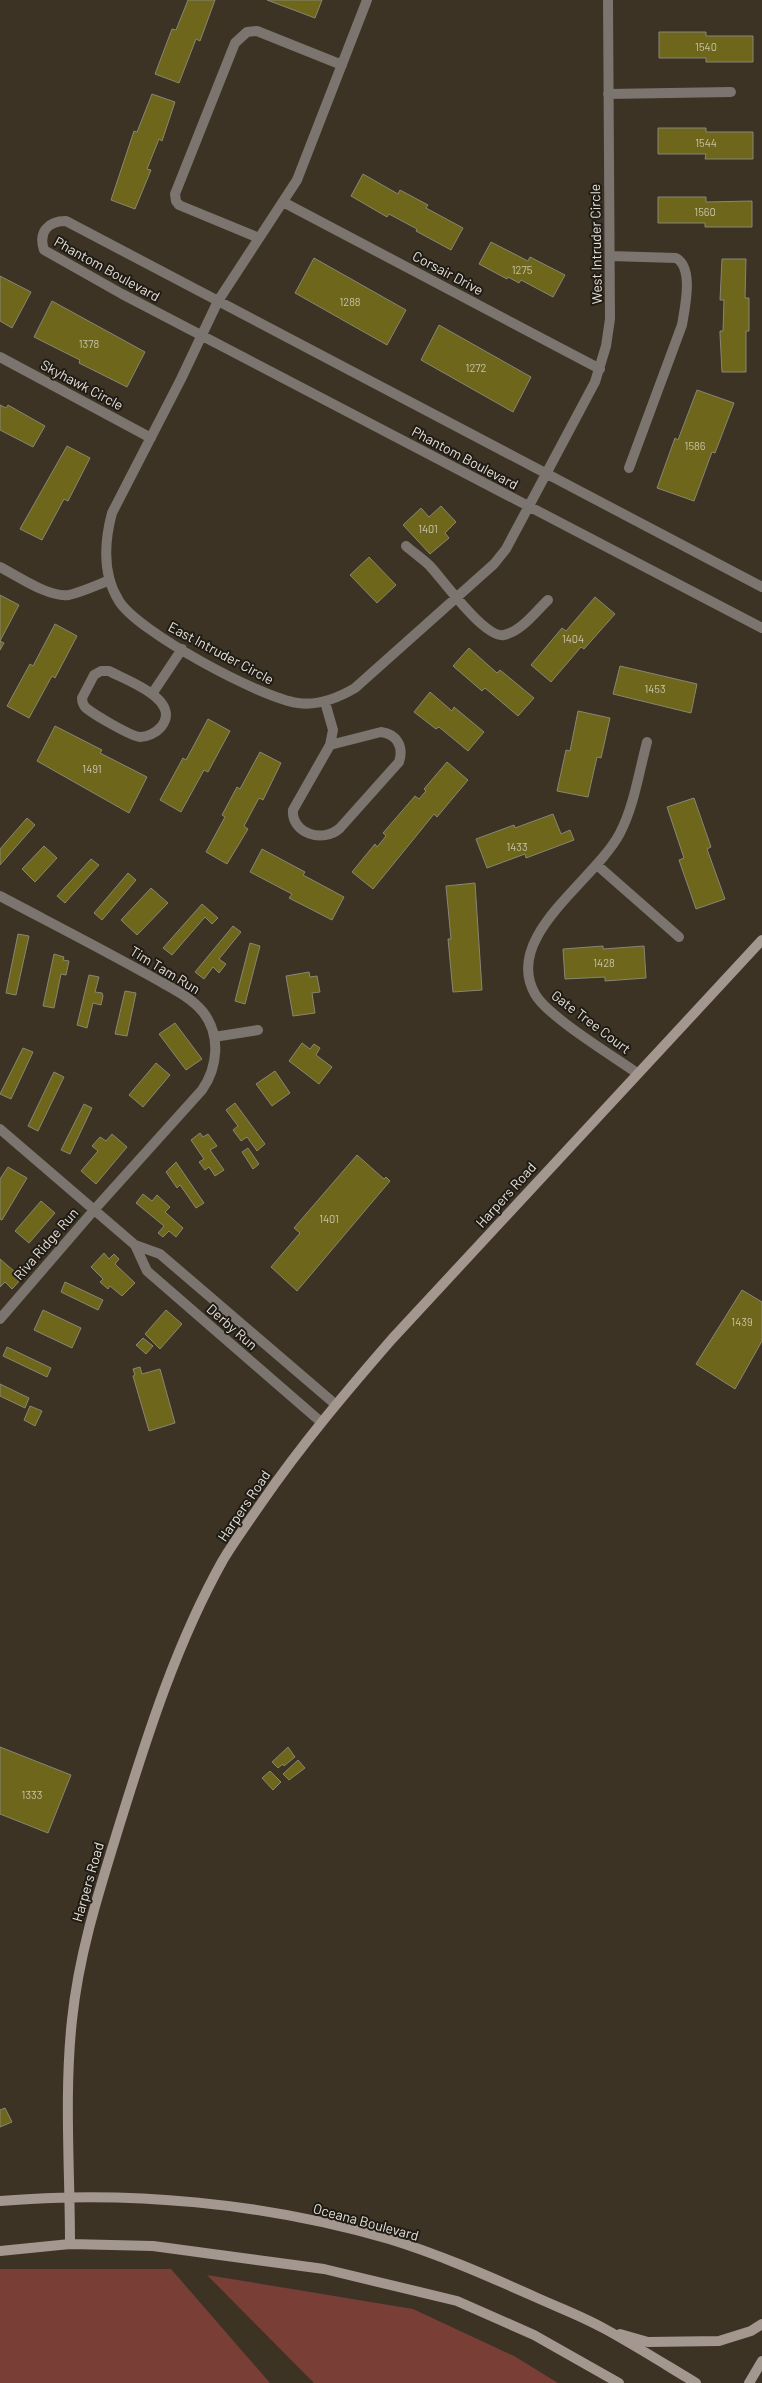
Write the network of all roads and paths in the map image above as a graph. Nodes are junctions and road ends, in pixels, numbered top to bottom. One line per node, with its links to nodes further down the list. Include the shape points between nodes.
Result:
1 (367, 0): 3 (street)
2 (608, 0): 5 (street, West Intruder Circle)
3 (342, 64): 6 (street, via 297,180); 7 (street, via 257,31 247,32 235,43 175,194 179,205)
4 (731, 92): 5 (street)
5 (608, 94): 8 (street, West Intruder Circle)
6 (283, 202): 7 (street); 12 (street, Corsair Drive)
7 (259, 238): 9 (street)
8 (610, 256): 12 (street, West Intruder Circle, via 610,319); 14 (street, via 676,258 686,268 686,306 682,325)
9 (218, 301): 10 (street, East Intruder Circle); 10 (street, Phantom Boulevard, via 66,221 49,224 43,231 41,242 44,250); 15 (street, Phantom Boulevard)
10 (200, 335): 13 (street, East Intruder Circle); 16 (street, Phantom Boulevard)
11 (0, 357): 13 (street, Skyhawk Circle)
12 (600, 369): 15 (street, West Intruder Circle)
13 (151, 438): 19 (street, East Intruder Circle, via 112,513 106,546)
14 (629, 468)
15 (547, 474): 16 (street, East Intruder Circle); 20 (street, Phantom Boulevard)
16 (529, 508): 21 (street, East Intruder Circle, via 506,550); 23 (street, Phantom Boulevard)
17 (406, 546): 21 (street)
18 (0, 567): 19 (street, via 60,595 70,595)
19 (110, 580): 24 (street, East Intruder Circle, via 130,616)
20 (762, 587)
21 (457, 597): 22 (street, via 490,632 503,635 521,626); 26 (street, East Intruder Circle, via 355,688)
22 (548, 600)
23 (762, 628)
24 (182, 649): 25 (street); 26 (street, East Intruder Circle, via 207,665 277,698 298,703)
25 (152, 694): 25 (street, via 109,671 101,671 94,675 82,698 86,708 142,737 151,735 165,719 161,701)
26 (325, 702): 28 (street, via 333,730)
27 (647, 742): 29 (street, Gate Tree Court, via 630,807 619,834)
28 (330, 745): 28 (street, via 293,810 296,824 315,836 333,835 400,762 402,754 397,740 380,732)
29 (596, 865): 31 (street); 35 (street, Gate Tree Court, via 538,932 529,950 526,968 530,985 544,1007)
30 (0, 896): 34 (street, Tim Tam Run, via 191,1000 206,1016)
31 (679, 937)
32 (762, 940): 35 (main road, Harpers Road)
33 (258, 1030): 34 (street)
34 (214, 1036): 37 (street, Tim Tam Run, via 216,1052 207,1082)
35 (637, 1073): 40 (main road, Harpers Road)
36 (0, 1129): 37 (street, Derby Run)
37 (94, 1210): 38 (street, Derby Run); 39 (street, Riva Ridge Run)
38 (135, 1244): 40 (street, Derby Run, via 160,1254); 41 (street, Derby Run, via 146,1271)
39 (0, 1319)
40 (336, 1404): 41 (main road, Harpers Road)
41 (321, 1422): 42 (main road, Harpers Road, via 224,1559 175,1662 145,1743 100,1882 80,1963 71,2022)
42 (70, 2197): 43 (main road, Oceana Boulevard); 44 (main road, Harpers Road); 47 (main road, Oceana Boulevard, via 187,2202 343,2227 440,2256)
43 (0, 2201)
44 (70, 2244): 45 (main road); 49 (main road, via 152,2246 324,2269 457,2301 534,2335)
45 (0, 2251)
46 (762, 2324): 47 (main road, via 719,2341 683,2342 648,2342)
47 (604, 2328): 50 (main road, Oceana Boulevard)
48 (762, 2361): 51 (main road)
49 (619, 2383)
50 (696, 2383)
51 (749, 2383)

